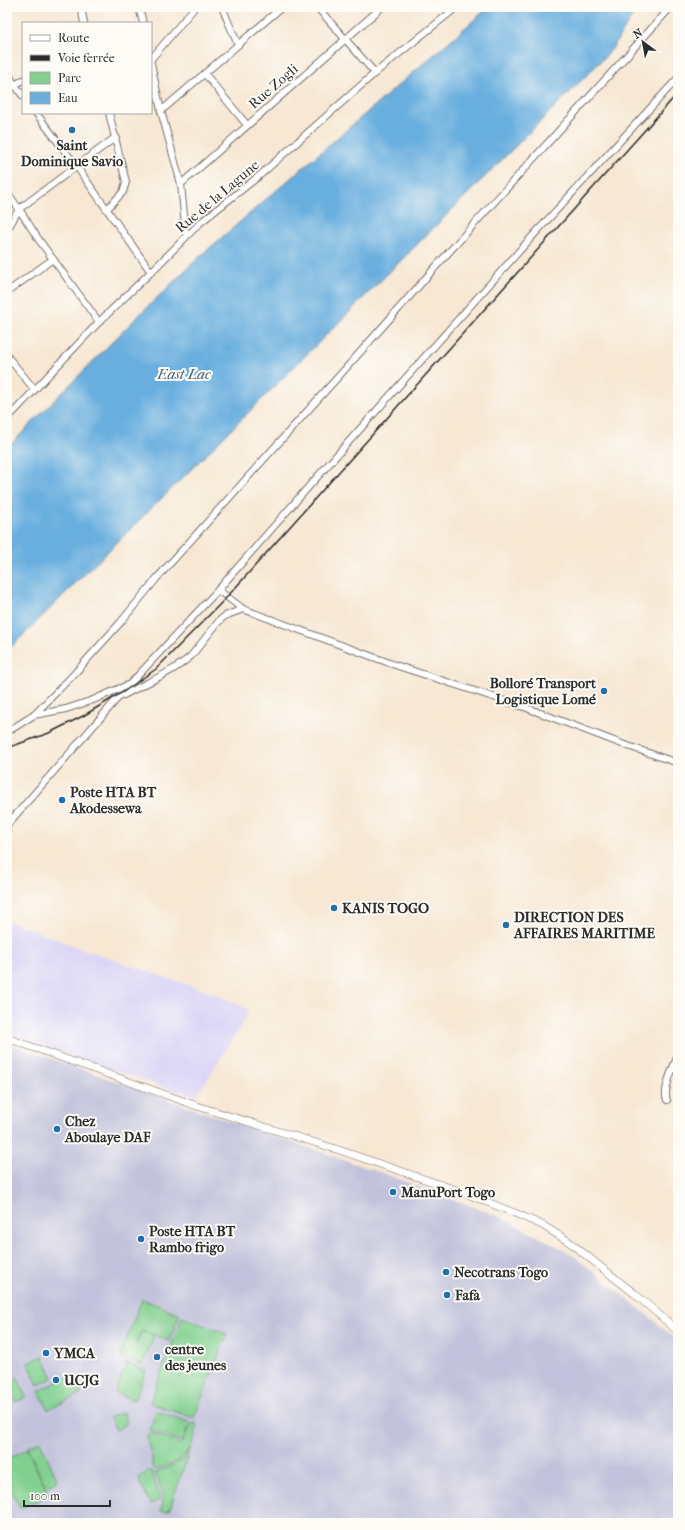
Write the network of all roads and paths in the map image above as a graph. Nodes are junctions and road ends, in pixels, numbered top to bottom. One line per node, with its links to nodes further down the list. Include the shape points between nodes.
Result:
1 (81, 7): 10 (street)
2 (139, 7): 11 (street)
3 (195, 7): 14 (street)
4 (222, 7): 13 (street)
5 (282, 7): 13 (street)
6 (382, 7): 12 (street, Rue Zogli)
7 (456, 7): 17 (street, Rue de la Lagune)
8 (672, 7): 47 (street, via 448,253 157,578 120,623)
9 (321, 8): 12 (street)
10 (84, 22)
11 (143, 22)
12 (345, 39): 17 (street); 27 (street, Rue Zogli)
13 (238, 45): 18 (street)
14 (152, 58)
15 (152, 68): 24 (street)
16 (7, 72): 21 (street)
17 (375, 72): 35 (street, Rue de la Lagune, via 259,176)
18 (205, 74): 24 (street); 27 (street)
19 (678, 78): 43 (street, via 530,239)
20 (22, 80): 21 (street)
21 (14, 84): 22 (street); 23 (street)
22 (7, 90)
23 (22, 95)
24 (161, 111): 30 (street)
25 (37, 114): 29 (street)
26 (109, 114): 28 (street)
27 (247, 125): 30 (street, Rue Zogli)
28 (116, 137): 29 (street); 33 (street, via 126,182 123,192)
29 (77, 167): 32 (street); 33 (street)
30 (181, 184): 35 (street)
31 (7, 192): 32 (street)
32 (19, 209): 34 (street); 36 (street)
33 (107, 209): 37 (street)
34 (7, 227)
35 (186, 236): 37 (street, Rue de la Lagune)
36 (53, 259): 38 (street); 39 (street)
37 (151, 272): 39 (street, Rue de la Lagune)
38 (7, 292)
39 (99, 322): 41 (street, Rue de la Lagune)
40 (7, 358): 41 (street)
41 (34, 389): 42 (street, Rue de la Lagune)
42 (7, 419)
43 (218, 590): 44 (street); 45 (street)
44 (243, 609): 46 (street, via 220,620 191,656 182,663); 49 (street, via 394,665 527,708)
45 (130, 684): 46 (street); 47 (street, via 66,709)
46 (120, 697): 50 (street)
47 (34, 715): 48 (street)
48 (7, 732)
49 (678, 763)
50 (7, 825)
51 (7, 1038): 54 (main road, via 197,1106 336,1149 465,1193 517,1214 568,1241)
52 (678, 1055): 53 (street, via 667,1085)
53 (667, 1100)
54 (678, 1331)
55 (7, 1519): 56 (street)
56 (9, 1523)

